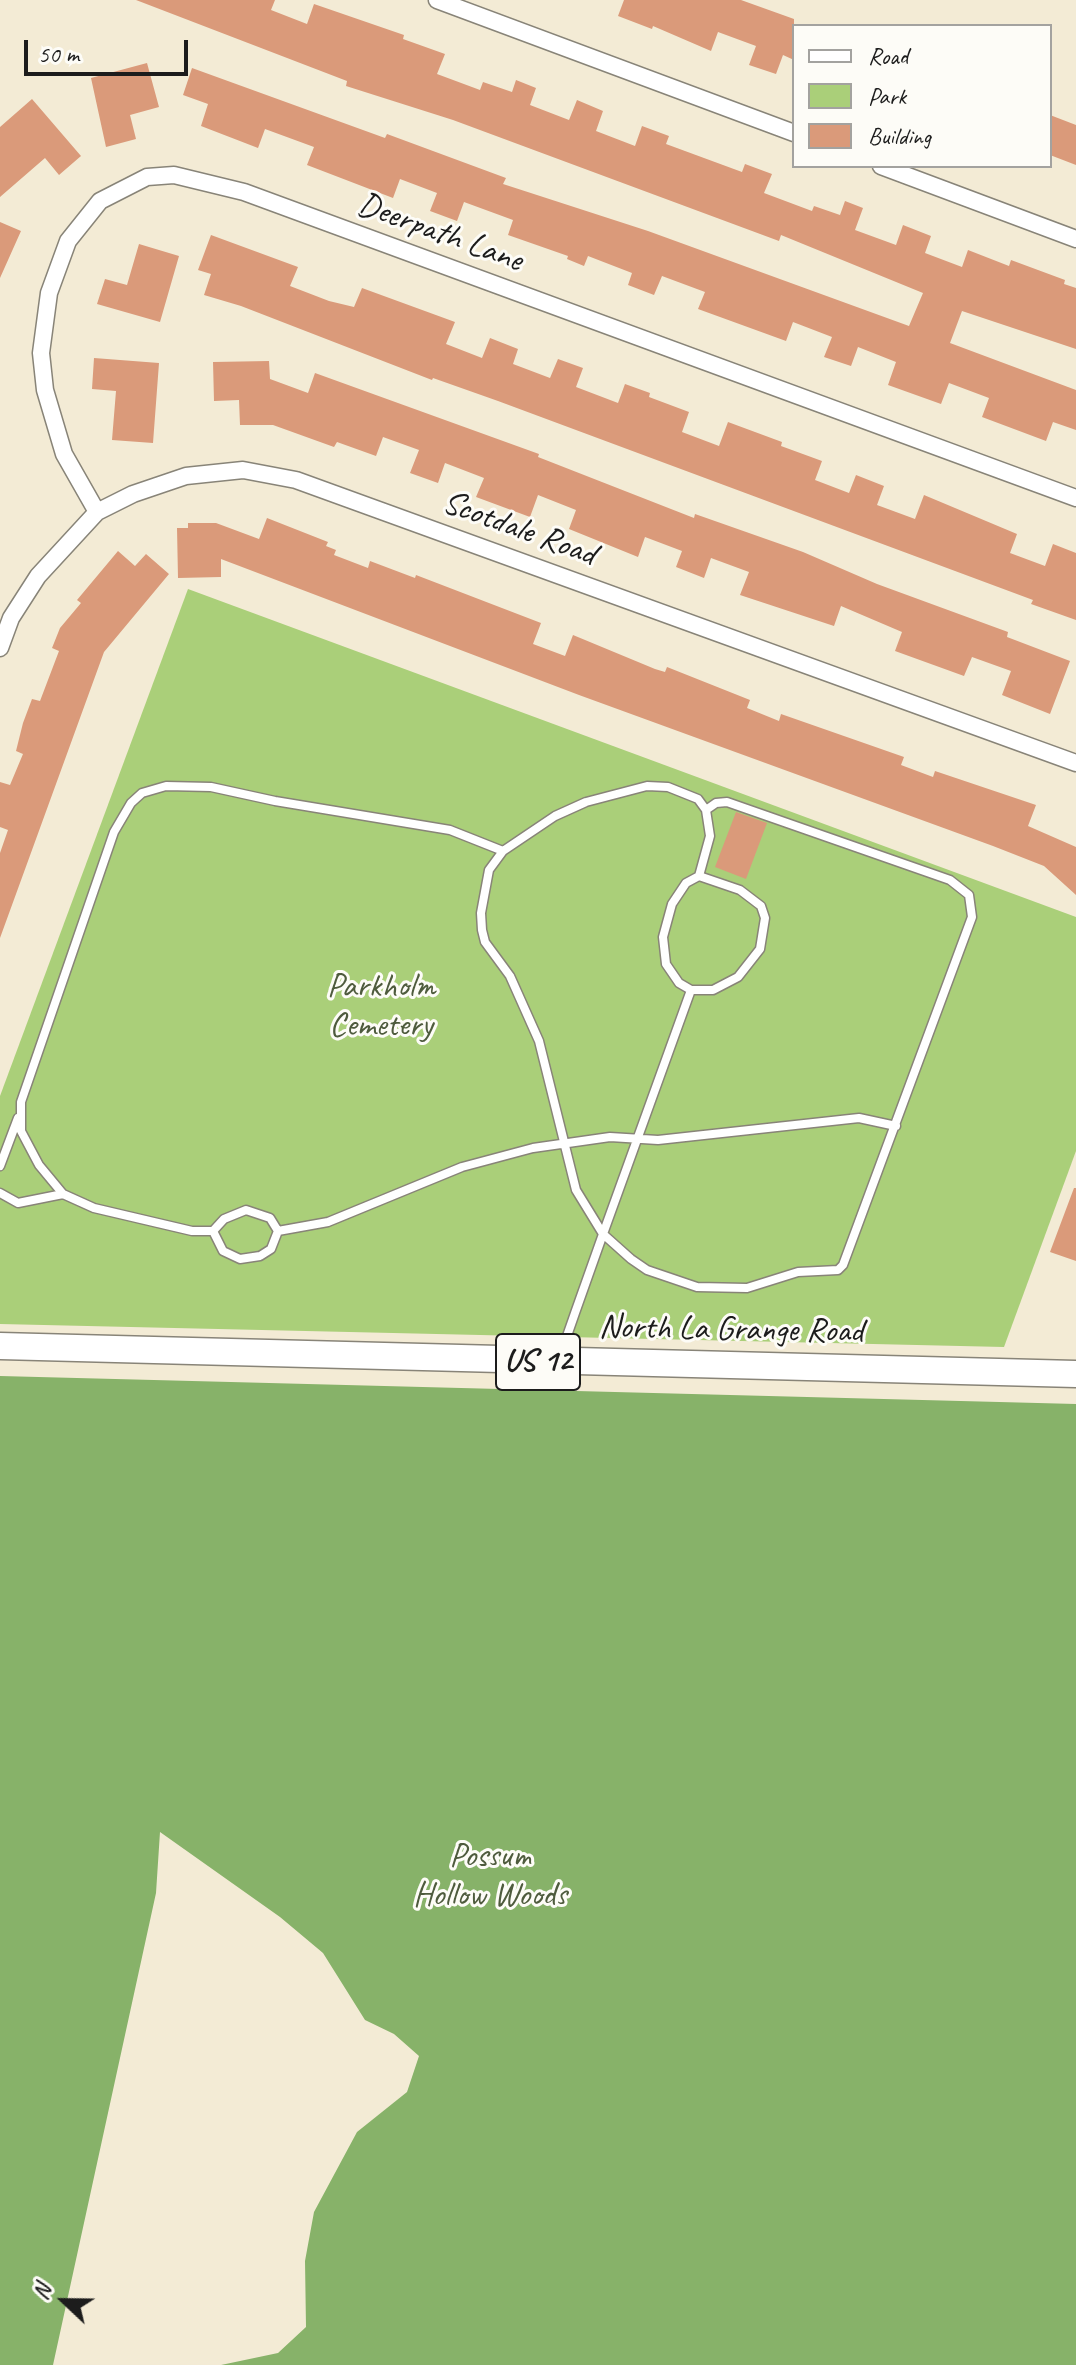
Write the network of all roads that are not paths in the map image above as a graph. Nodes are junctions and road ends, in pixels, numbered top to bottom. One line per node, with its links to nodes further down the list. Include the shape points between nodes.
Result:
1 (437, 0): 2 (street)
2 (792, 132)
3 (886, 168): 4 (street)
4 (1076, 239)
5 (1076, 498): 6 (street, Deerpath Lane, via 244,192 174,175 147,177 100,201 68,241 49,293 41,353 45,390 64,454)
6 (97, 512): 7 (street, Scotdale Road, via 38,576 11,618); 8 (street, Scotdale Road, via 186,476 243,470 296,480)
7 (0, 648)
8 (1076, 763)
9 (706, 810): 10 (lane, via 685,792 647,786 586,802); 11 (lane, via 710,836); 14 (lane, via 727,802 950,880 969,895 972,917)
10 (503, 851): 13 (lane, via 450,830 211,787 166,786 142,793 114,832); 16 (lane, via 489,870 482,930 539,1041)
11 (699, 876): 12 (lane, via 686,883 672,904 663,937 666,964); 12 (lane, via 740,890 761,906 765,933 738,977 713,990)
12 (691, 990): 15 (lane)
13 (18, 1118): 17 (lane); 19 (lane, via 27,1146)
14 (896, 1126): 15 (lane, via 859,1118); 22 (lane, via 838,1270 798,1272 747,1288 697,1287 647,1270)
15 (638, 1138): 16 (lane); 22 (lane)
16 (565, 1144): 21 (lane, via 493,1156 351,1214); 22 (lane, via 576,1190)
17 (0, 1166)
18 (0, 1193): 19 (lane, via 18,1203)
19 (63, 1194): 20 (lane, via 131,1218)
20 (213, 1231): 21 (lane, via 224,1219 246,1210 270,1218); 21 (lane, via 223,1251 240,1259 271,1249)
21 (278, 1231)
22 (603, 1234): 24 (lane)
23 (0, 1346): 24 (main road, North La Grange Road / US 12)
24 (557, 1362): 25 (main road, North La Grange Road / US 12)
25 (1076, 1374)

